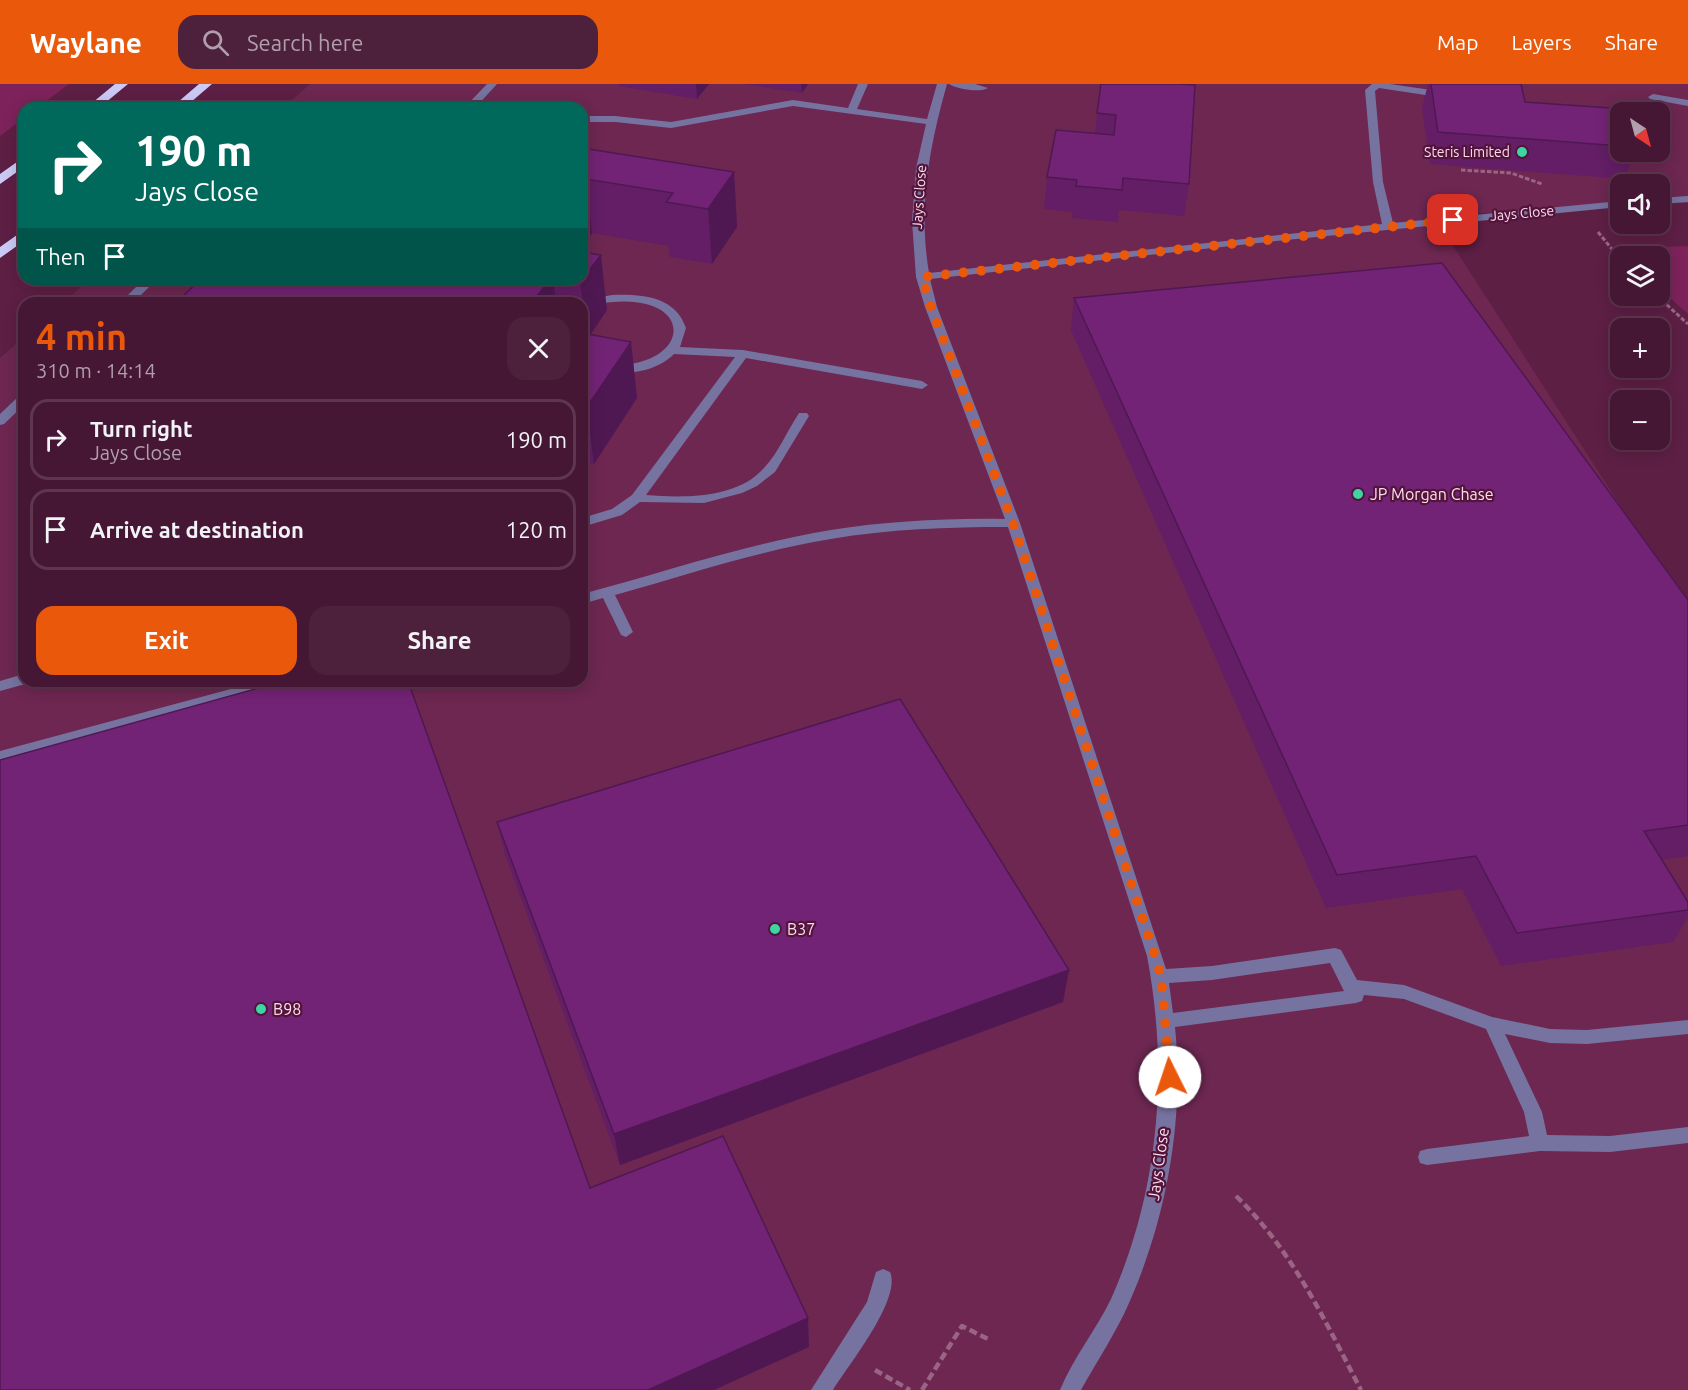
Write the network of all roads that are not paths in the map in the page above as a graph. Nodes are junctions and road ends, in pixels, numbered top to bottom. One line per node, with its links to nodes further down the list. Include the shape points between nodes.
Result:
1 (122, 84): 10 (highway)
2 (206, 84): 11 (highway)
3 (492, 84): 12 (street)
4 (863, 84): 14 (street)
5 (942, 84): 16 (street, Jays Close)
6 (954, 84): 7 (street)
7 (983, 88)
8 (1452, 96): 22 (street, via 1377,85 1370,90 1378,182)
9 (1653, 97): 13 (street)
10 (100, 102)
11 (184, 102)
12 (475, 102)
13 (1688, 103)
14 (851, 111): 15 (street, via 793,104 670,125); 16 (street)
15 (588, 119)
16 (930, 122): 25 (street, Jays Close, via 918,176 916,235)
17 (18, 166): 18 (highway)
18 (0, 180)
19 (1688, 199): 20 (street)
20 (1670, 200)
21 (1610, 205): 22 (street, Jays Close)
22 (1388, 227): 25 (street, Jays Close)
23 (18, 239): 24 (highway)
24 (0, 254)
25 (922, 277): 38 (street, Jays Close)
26 (145, 285): 27 (street)
27 (132, 297)
28 (588, 303): 29 (street, via 604,299 645,299 662,305 680,326 680,338)
29 (672, 350): 30 (street); 31 (street, via 640,367 619,370)
30 (743, 354): 32 (street); 36 (street)
31 (588, 367)
32 (922, 385)
33 (18, 404): 35 (street)
34 (803, 416): 36 (street, via 766,474 738,489 675,502)
35 (0, 421)
36 (637, 498): 37 (street, via 617,512)
37 (588, 521)
38 (1013, 523): 39 (street, via 864,531 803,540); 46 (street, Jays Close)
39 (607, 592): 40 (street); 41 (street)
40 (588, 597)
41 (626, 632)
42 (18, 681): 43 (street)
43 (0, 686)
44 (258, 687): 45 (street)
45 (0, 757)
46 (1161, 976): 47 (street, via 1212,973 1335,955); 48 (street, Jays Close)
47 (1351, 987): 48 (street, via 1356,996); 49 (street, via 1404,992)
48 (1166, 1021): 56 (street, Jays Close, via 1170,1077 1152,1212 1117,1306)
49 (1492, 1024): 50 (street, via 1550,1036 1587,1037); 52 (street, via 1533,1112)
50 (1688, 1027)
51 (1688, 1135): 52 (street, via 1610,1144)
52 (1540, 1143): 53 (street)
53 (1427, 1157)
54 (883, 1278): 55 (street, via 876,1306)
55 (821, 1390)
56 (1070, 1390)

